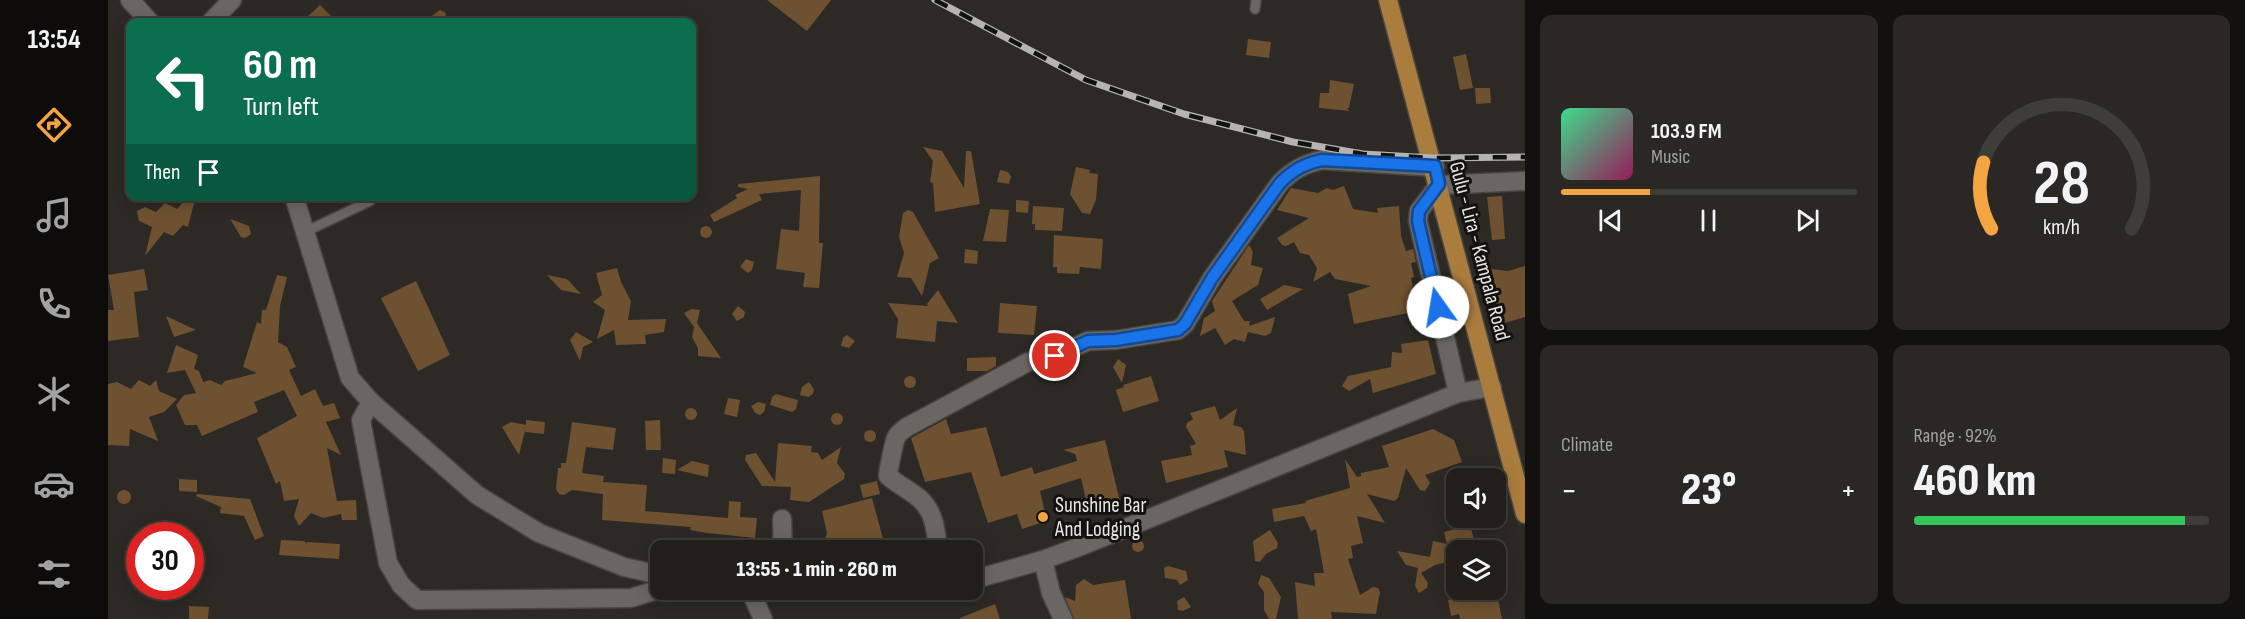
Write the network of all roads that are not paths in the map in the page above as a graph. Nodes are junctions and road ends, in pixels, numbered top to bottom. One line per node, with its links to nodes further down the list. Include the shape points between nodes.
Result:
1 (130, 0): 4 (street)
2 (232, 0): 5 (street)
3 (1388, 0): 6 (main road, Gulu - Lira - Kampala Road)
4 (146, 18)
5 (217, 18)
6 (1435, 166): 8 (main road, Gulu - Lira - Kampala Road); 18 (street, via 1322,160 1293,170 1178,330 1088,341 1055,356 1028,362 906,427 897,436 888,476 928,509 935,522)
7 (1525, 182): 8 (street)
8 (1439, 184): 12 (main road, Gulu - Lira - Kampala Road); 13 (street, via 1419,211 1418,221)
9 (296, 201): 11 (street)
10 (370, 201): 11 (lane, via 312,229)
11 (308, 241): 14 (street, via 350,378)
12 (1492, 387): 13 (street); 15 (main road, Gulu - Lira - Kampala Road)
13 (1458, 393): 19 (street)
14 (371, 402): 20 (street, via 477,495 539,533 624,567); 22 (street, via 361,420 388,563 401,585 417,600 631,598)
15 (1525, 514)
16 (782, 519): 17 (street)
17 (783, 540)
18 (937, 540)
19 (1043, 560): 21 (street); 25 (street, via 1051,593)
20 (650, 572)
21 (983, 577)
22 (650, 592)
23 (754, 600): 24 (street)
24 (762, 619)
25 (1063, 619)

